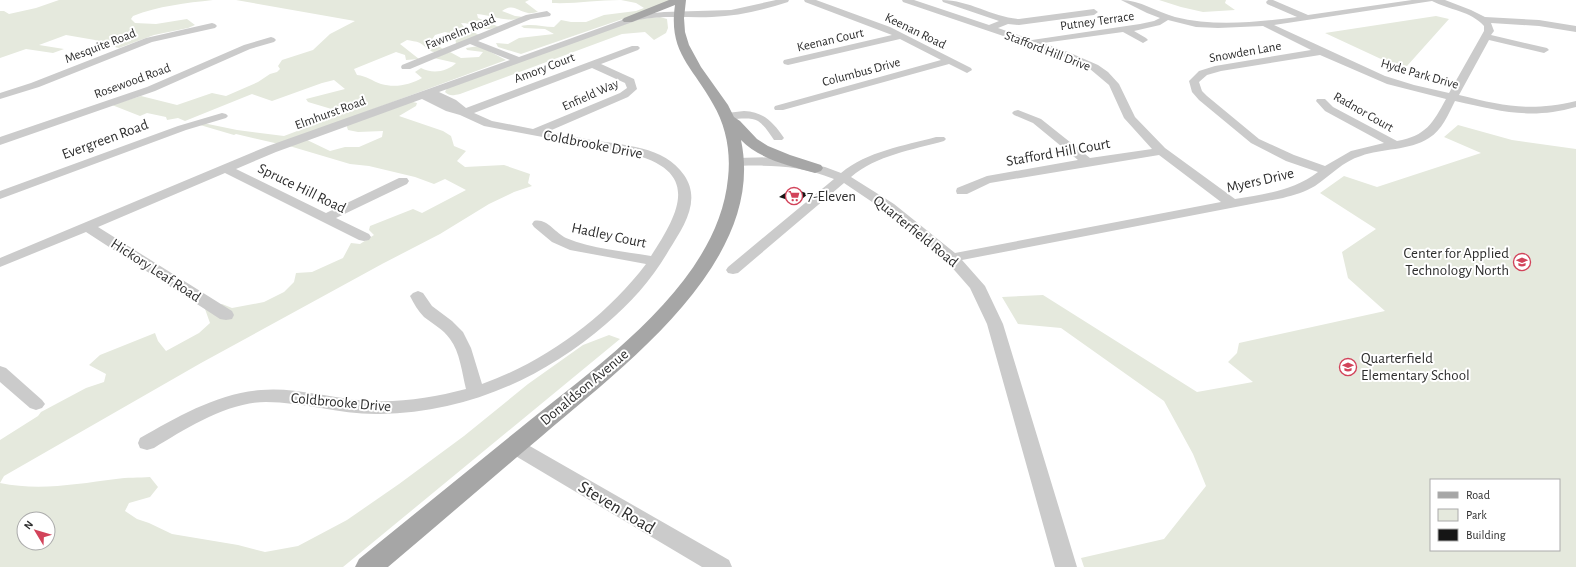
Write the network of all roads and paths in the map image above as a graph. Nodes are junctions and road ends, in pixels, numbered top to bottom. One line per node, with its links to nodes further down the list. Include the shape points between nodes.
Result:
1 (680, 0): 14 (main road); 17 (main road)
2 (785, 0): 14 (street, Elmhurst Road, via 736,12)
3 (808, 0): 25 (street, Keenan Road)
4 (906, 0): 22 (street, Stafford Hill Drive)
5 (946, 0): 19 (street)
6 (1125, 0): 15 (street)
7 (1429, 0): 11 (street)
8 (1436, 0): 18 (street)
9 (1270, 2): 16 (street)
10 (1358, 3): 11 (street)
11 (1372, 8): 16 (street)
12 (1094, 12): 19 (street, via 1019,22)
13 (548, 14): 29 (street, Fawnelm Road, via 529,17)
14 (678, 14): 17 (street, Elmhurst Road, via 648,15); 49 (main road, via 678,29 684,51)
15 (1166, 18): 20 (street, via 1218,26); 23 (street, Putney Terrace, via 1149,25)
16 (1307, 18): 20 (street)
17 (628, 20): 34 (street, Elmhurst Road)
18 (1484, 20): 24 (street, via 1539,23); 26 (street, via 1490,27)
19 (1008, 21): 22 (street)
20 (1265, 24): 33 (street, Hyde Park Drive)
21 (212, 26): 41 (street, Mesquite Road, via 149,40 35,85)
22 (990, 28): 30 (street, Stafford Hill Drive)
23 (1124, 29): 28 (street); 30 (street, Putney Terrace)
24 (1576, 29)
25 (901, 36): 35 (street, Keenan Road); 36 (street, Keenan Court)
26 (1486, 38): 32 (street); 42 (street, Myers Drive)
27 (271, 40): 53 (street, Rosewood Road, via 247,47 151,89)
28 (1143, 40)
29 (470, 41): 34 (street); 38 (street, Fawnelm Road)
30 (1031, 42): 55 (street, Stafford Hill Drive, via 1079,60 1110,79 1118,89 1130,118)
31 (635, 48): 37 (street, Amory Court)
32 (1544, 50)
33 (1324, 51): 42 (street, Hyde Park Drive, via 1381,78); 60 (street, Snowden Lane, via 1219,68 1203,73 1194,81 1197,92 1247,135 1277,152)
34 (519, 60): 40 (street, Elmhurst Road)
35 (950, 61): 39 (street, Keenan Road); 45 (street, Columbus Drive)
36 (788, 62)
37 (592, 64): 46 (street, Amory Court); 50 (street, Enfield Way, via 630,81 632,89 624,95)
38 (406, 67)
39 (967, 70)
40 (426, 93): 46 (street, Coldbrooke Drive, via 426,97); 58 (street, Elmhurst Road, via 304,136)
41 (0, 96)
42 (1452, 97): 44 (street, Hyde Park Drive, via 1532,112); 54 (street, Myers Drive, via 1432,131 1418,139)
43 (1321, 101): 54 (street, Radnor Court, via 1329,109)
44 (1576, 104)
45 (779, 108)
46 (464, 113): 50 (street, Coldbrooke Drive, via 488,124)
47 (1018, 113): 57 (street, via 1037,121)
48 (222, 116): 64 (street, Evergreen Road, via 182,128)
49 (728, 117): 51 (street, via 754,115 770,126); 56 (main road, via 735,138); 59 (main road, via 761,148)
50 (534, 133): 71 (street, Coldbrooke Drive, via 640,152 658,159 674,170 684,185 686,201 675,228)
51 (778, 138)
52 (940, 139): 61 (street, via 866,161)
53 (0, 141)
54 (1394, 144): 60 (street, Myers Drive, via 1352,154)
55 (1161, 151): 57 (street, Stafford Hill Court); 65 (street, Stafford Hill Drive)
56 (737, 162): 59 (street, Quarterfield Road, via 777,161); 80 (main road, Donaldson Avenue, via 732,199 725,223 704,265 683,294 621,356)
57 (1088, 163): 63 (street, Stafford Hill Court, via 987,180)
58 (225, 168): 66 (street, Spruce Hill Road); 68 (street, Elmhurst Road)
59 (815, 168): 61 (street, Quarterfield Road)
60 (1326, 171): 65 (street, Myers Drive, via 1308,185 1296,190)
61 (844, 178): 70 (street, Quarterfield Road, via 889,207); 73 (street)
62 (403, 180): 66 (street)
63 (962, 191)
64 (0, 195)
65 (1231, 203): 70 (street, Myers Drive)
66 (326, 218): 69 (street, Spruce Hill Road)
67 (539, 224): 71 (street, Hadley Court, via 557,239 575,247)
68 (87, 226): 72 (street, Elmhurst Road); 75 (street, Hickory Leaf Road)
69 (364, 237)
70 (952, 258): 83 (street, Quarterfield Road, via 977,286 995,324)
71 (655, 262): 77 (street, Coldbrooke Drive, via 617,305 568,347 528,372)
72 (0, 263)
73 (733, 270)
74 (418, 296): 77 (street, via 422,307 451,329 460,341)
75 (226, 315)
76 (0, 372): 78 (street)
77 (476, 392): 79 (street, Coldbrooke Drive, via 423,405 377,408 260,396 231,402)
78 (36, 404)
79 (146, 443)
80 (514, 446): 81 (main road, Donaldson Avenue); 82 (street, Steven Road)
81 (369, 567)
82 (721, 567)
83 (1066, 567)

